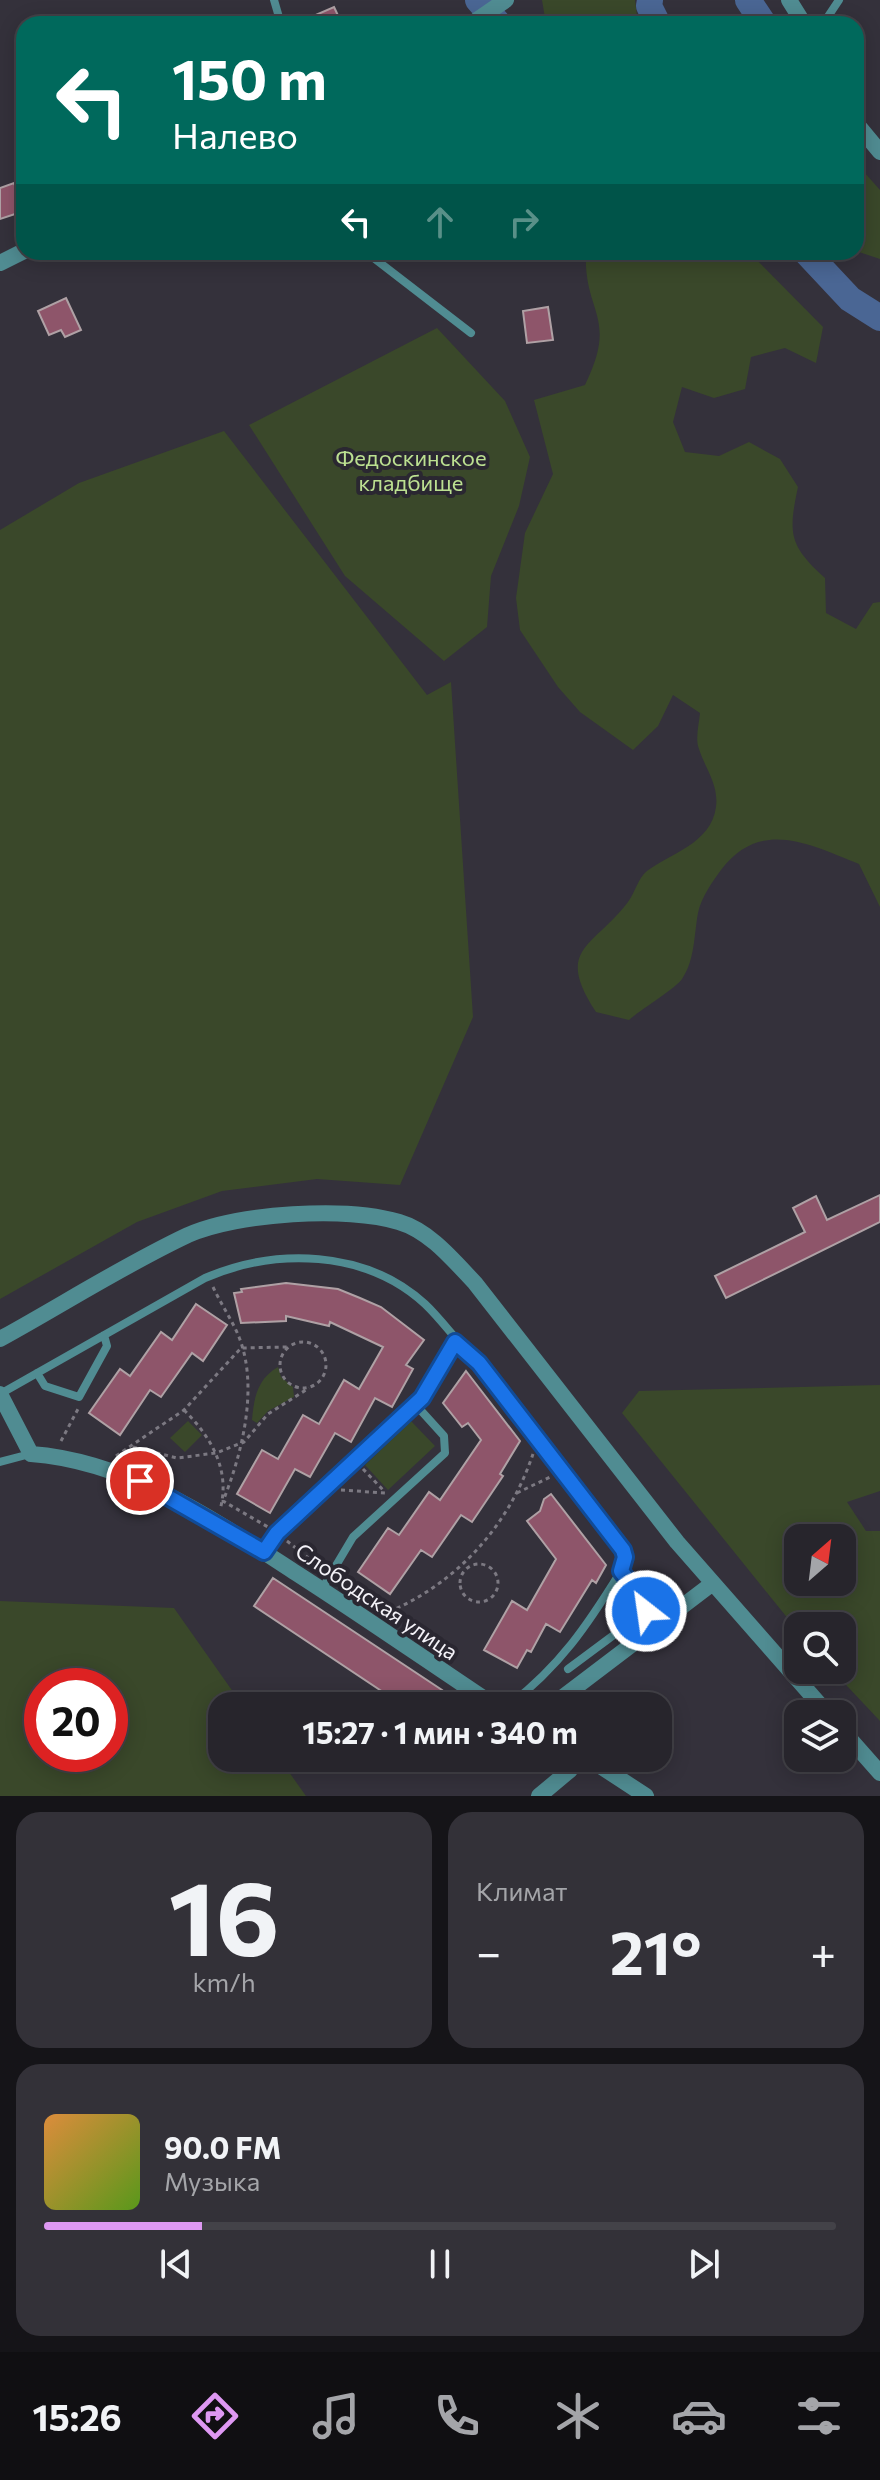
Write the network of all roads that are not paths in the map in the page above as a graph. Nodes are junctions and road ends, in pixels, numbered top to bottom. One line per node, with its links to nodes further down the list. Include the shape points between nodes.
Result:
1 (506, 0): 2 (street)
2 (483, 16)
3 (864, 133): 4 (street)
4 (880, 152)
5 (376, 260): 6 (lane)
6 (471, 333)
7 (104, 1335): 9 (lane, via 207,1277 274,1257 359,1267 398,1283 426,1305); 10 (lane); 10 (lane, via 105,1351 79,1397 45,1386)
8 (0, 1339): 18 (street, via 190,1234 277,1214 358,1215 401,1222 439,1246 475,1283)
9 (455, 1342): 12 (lane); 16 (lane, via 479,1363 623,1550)
10 (37, 1373): 11 (lane)
11 (0, 1394): 13 (street)
12 (415, 1404): 15 (lane, via 277,1533); 17 (lane, via 448,1447 353,1537)
13 (31, 1454): 14 (lane); 15 (street, Слободская улица, via 53,1455 140,1481)
14 (0, 1462)
15 (264, 1552): 17 (street, Слободская улица)
16 (621, 1571): 19 (lane, via 646,1611); 21 (lane, via 569,1651)
17 (326, 1582): 20 (street, Слободская улица)
18 (713, 1583): 22 (street); 23 (street)
19 (568, 1669)
20 (476, 1692)
21 (526, 1692)
22 (569, 1692)
23 (816, 1700)
24 (856, 1746): 27 (street)
25 (568, 1772): 28 (street)
26 (609, 1772): 29 (street)
27 (880, 1773)
28 (539, 1796)
29 (646, 1796)

